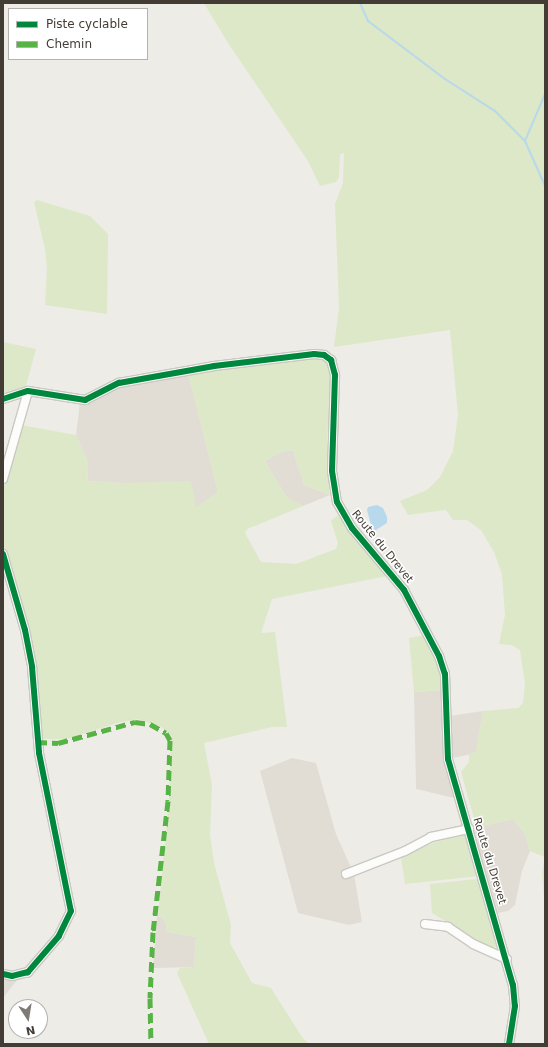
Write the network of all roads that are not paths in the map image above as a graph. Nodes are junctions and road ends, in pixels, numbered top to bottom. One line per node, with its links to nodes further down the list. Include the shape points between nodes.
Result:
1 (28, 391): 2 (street, Route du Drevet); 3 (street); 5 (street, Route du Drevet, via 85,400 119,383 214,366 314,354 328,357 335,375 332,471 335,497 352,528 404,590 440,660 446,686 448,758)
2 (3, 399)
3 (3, 479)
4 (3, 554): 9 (street, via 25,630 32,667 38,754 71,911 59,936 28,972 12,976)
5 (469, 829): 6 (street, via 432,837); 8 (street, Route du Drevet)
6 (346, 874)
7 (425, 924): 8 (street, via 448,927 473,944)
8 (507, 959): 10 (street, Route du Drevet, via 515,1006)
9 (3, 974)
10 (509, 1044)

